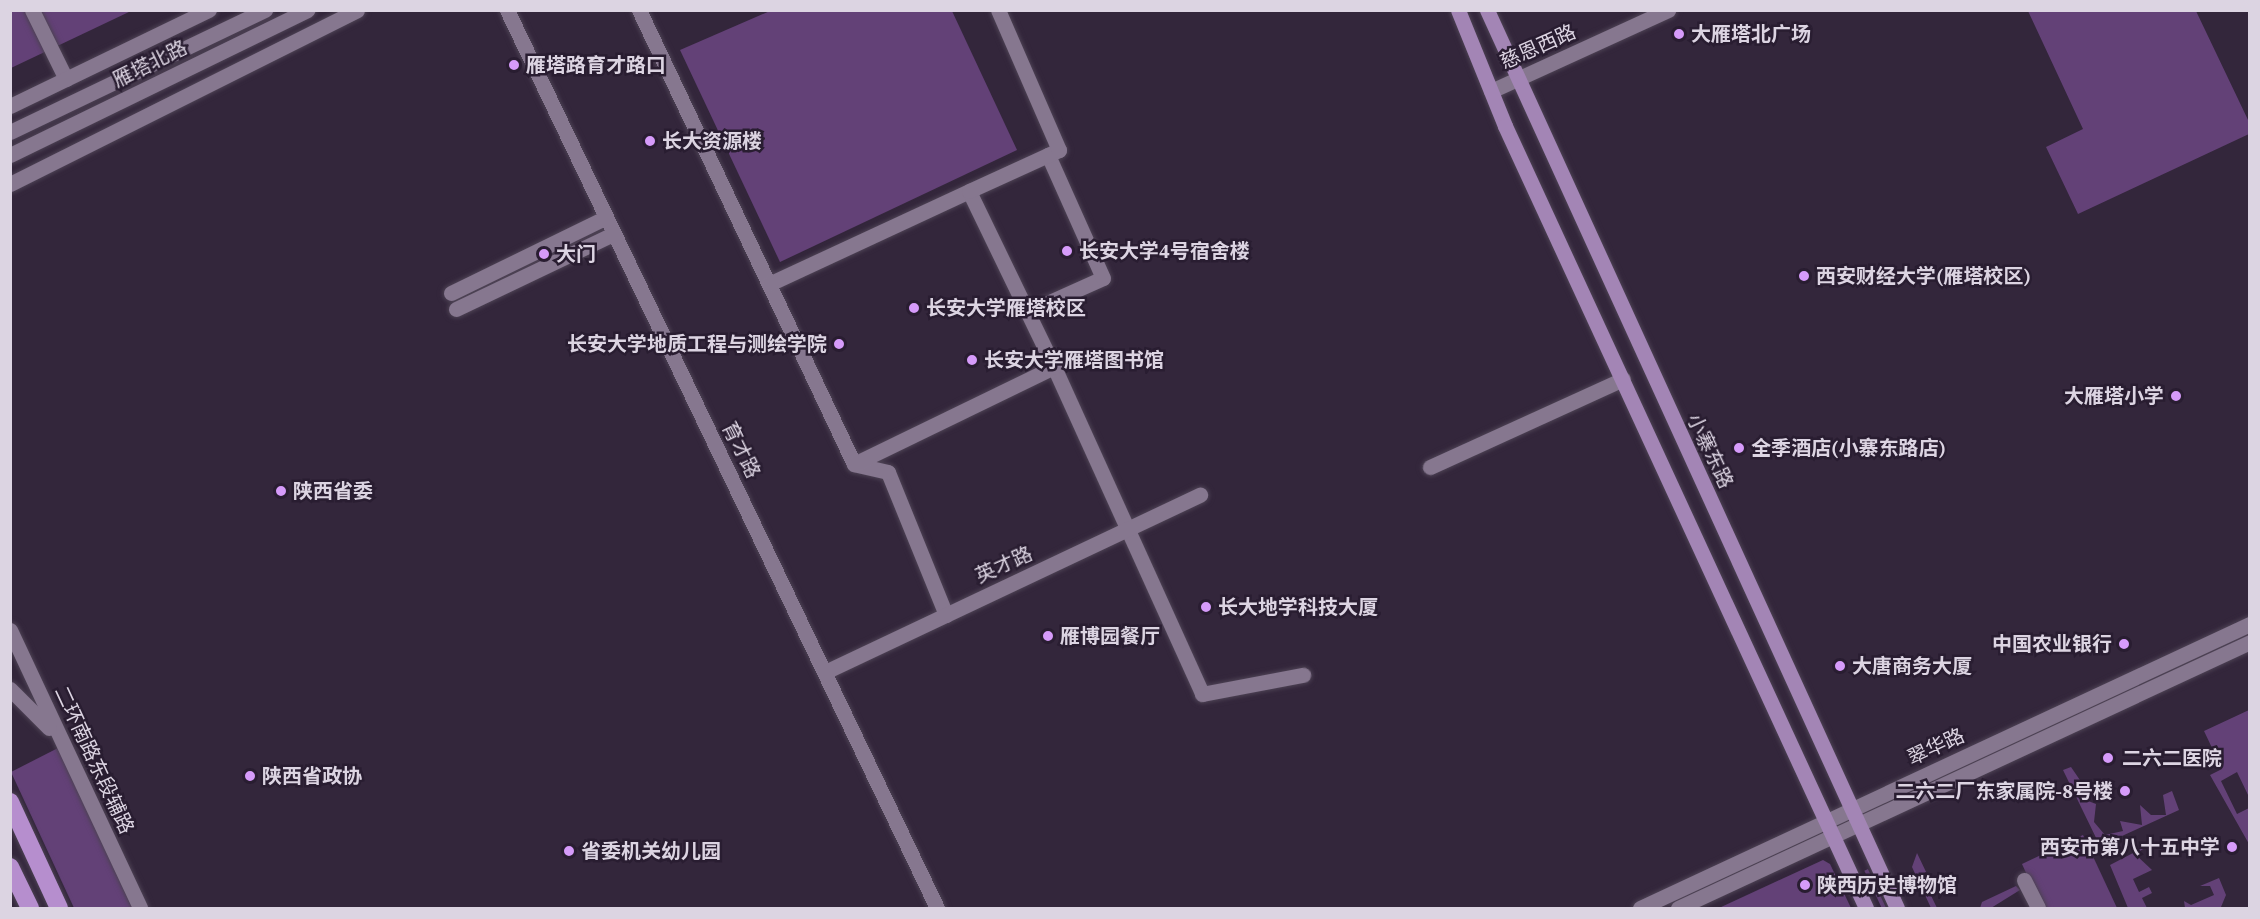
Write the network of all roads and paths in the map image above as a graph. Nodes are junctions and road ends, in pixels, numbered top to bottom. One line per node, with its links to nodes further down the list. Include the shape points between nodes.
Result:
1 (32, 10): 12 (street)
2 (208, 10): 12 (street)
3 (265, 10): 16 (street, 雁塔北路)
4 (307, 10): 18 (street, 雁塔北路)
5 (357, 10): 20 (street)
6 (507, 10): 22 (street, 育才路)
7 (639, 10): 24 (street)
8 (998, 10): 19 (street, via 1059,150)
9 (1458, 10): 14 (main road)
10 (1487, 10): 13 (main road, 小寨东路)
11 (1668, 10): 13 (street, 慈恩西路)
12 (66, 79): 15 (street)
13 (1517, 80): 14 (street, 慈恩西路); 43 (main road, 小寨东路)
14 (1491, 91): 29 (main road)
15 (10, 106)
16 (18, 126): 17 (street, 雁塔北路)
17 (10, 132)
18 (10, 155)
19 (1048, 155): 21 (street); 27 (street, via 1103,278)
20 (10, 184)
21 (969, 191): 24 (street); 27 (street)
22 (605, 218): 23 (street, 育才路); 25 (street)
23 (613, 234): 26 (street); 38 (street, 育才路)
24 (769, 284): 30 (street)
25 (451, 293)
26 (456, 309)
27 (1027, 312): 28 (street)
28 (1054, 367): 30 (street); 33 (street)
29 (1623, 379): 31 (street); 44 (main road)
30 (854, 464): 34 (street, via 888,472)
31 (1430, 467)
32 (1200, 495): 33 (street, 英才路)
33 (1130, 531): 34 (street, 英才路); 39 (street, via 1202,694)
34 (946, 615): 38 (street, 英才路)
35 (2250, 624): 43 (street, 翠华路)
36 (10, 630): 41 (street, 二环南路东段辅路)
37 (2250, 642): 45 (street, 翠华路)
38 (825, 672): 52 (street, 育才路)
39 (1303, 675)
40 (10, 689): 41 (street)
41 (66, 749): 51 (street, 二环南路东段辅路)
42 (10, 802): 50 (highway)
43 (1851, 810): 44 (street, 翠华路); 45 (main road, 小寨东路)
44 (1826, 822): 46 (main road); 53 (street, 翠华路)
45 (1858, 825): 46 (street, 翠华路); 56 (main road, 小寨东路)
46 (1833, 836): 54 (street, 翠华路); 55 (main road)
47 (10, 867): 49 (highway)
48 (2024, 880): 57 (street)
49 (30, 909)
50 (59, 909)
51 (140, 909)
52 (937, 909)
53 (1640, 909)
54 (1678, 909)
55 (1866, 909)
56 (1897, 909)
57 (2038, 909)

